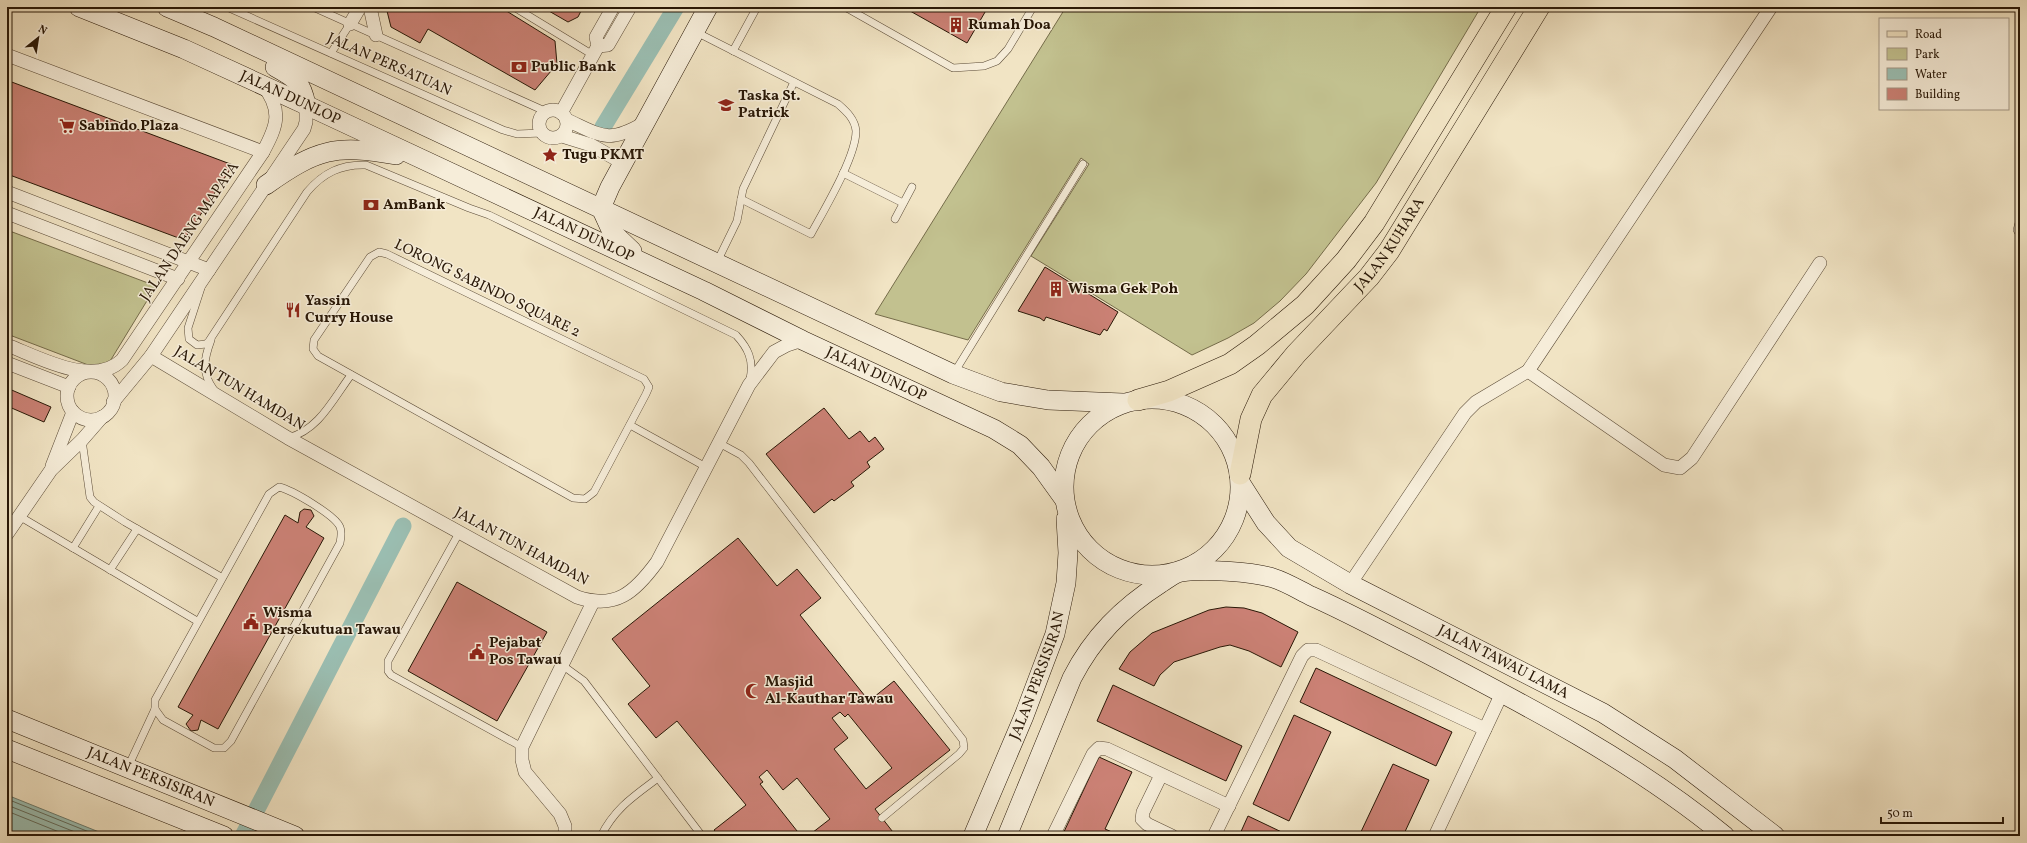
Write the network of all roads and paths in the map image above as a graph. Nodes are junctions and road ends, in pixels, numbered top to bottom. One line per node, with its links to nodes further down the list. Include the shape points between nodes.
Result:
1 (79, 7): 26 (main road, JALAN DUNLOP, via 184,49)
2 (166, 7): 18 (main road)
3 (227, 7): 23 (lane, JALAN PERSATUAN)
4 (313, 7): 17 (lane, JALAN PERSATUAN)
5 (360, 7): 17 (street)
6 (370, 7): 20 (street)
7 (514, 7): 21 (lane)
8 (613, 7): 21 (street, via 596,37)
9 (630, 7): 21 (street, via 608,45)
10 (708, 7): 19 (main road)
11 (757, 7): 22 (lane)
12 (845, 7): 13 (lane, via 953,68 984,66 997,61 1008,49)
13 (1033, 7)
14 (1506, 7): 66 (main road, JALAN KUHARA, via 1374,223 1346,260 1305,305 1258,345 1230,364 1169,391)
15 (1539, 7): 76 (main road, JALAN KUHARA, via 1389,251 1369,277 1277,375 1262,395 1251,419)
16 (1771, 7): 59 (street)
17 (350, 24): 20 (lane, JALAN PERSATUAN); 23 (lane)
18 (214, 27): 27 (main road, via 238,45 297,80); 43 (main road)
19 (695, 31): 22 (lane); 30 (main road)
20 (376, 36): 28 (lane, JALAN PERSATUAN)
21 (596, 50): 29 (street)
22 (733, 50): 25 (lane)
23 (331, 53): 31 (lane, JALAN PERSATUAN, via 503,130 517,134)
24 (7, 54): 33 (street)
25 (794, 82): 37 (lane, via 838,104 853,120 856,131 854,143); 41 (lane)
26 (263, 86): 27 (main road, JALAN DUNLOP); 33 (street, JALAN DAENG MAPATA, via 271,96 276,115 273,134)
27 (306, 105): 34 (main road, JALAN DUNLOP); 38 (street, via 304,129)
28 (547, 112): 29 (street, via 552,111); 31 (street, via 540,121)
29 (564, 117): 30 (street, via 601,136 610,137 620,136); 32 (street, via 567,129)
30 (644, 123): 35 (main road)
31 (542, 133): 32 (street, via 549,138)
32 (562, 136): 35 (street, via 591,146)
33 (263, 152): 49 (street, JALAN DAENG MAPATA)
34 (423, 160): 38 (main road, via 368,150 335,150 305,160); 51 (main road, JALAN DUNLOP)
35 (623, 163): 43 (main road)
36 (1083, 164): 61 (lane)
37 (843, 173): 41 (lane, via 812,234); 42 (lane)
38 (266, 185): 52 (street)
39 (912, 187): 42 (lane)
40 (7, 192): 49 (street)
41 (741, 198): 48 (lane, via 737,221)
42 (903, 203): 45 (lane)
43 (601, 208): 48 (main road); 51 (main road, via 612,232)
44 (7, 212): 53 (street)
45 (895, 219)
46 (2020, 219): 47 (lane, via 2017,230)
47 (2020, 235)
48 (717, 262): 61 (main road)
49 (189, 263): 52 (street); 53 (street, JALAN DAENG MAPATA)
50 (1820, 263): 59 (street, via 1692,458 1680,468 1664,465)
51 (658, 269): 55 (main road, JALAN DUNLOP)
52 (206, 274): 54 (lane, via 188,334 189,339 197,345 206,344); 57 (street)
53 (178, 279): 60 (street, JALAN DAENG MAPATA, via 122,360 115,367)
54 (212, 337): 64 (lane, via 316,180 340,167 366,165 489,215 736,335 750,355 752,369); 65 (lane, via 204,366 208,382)
55 (802, 340): 64 (street, JALAN TUN HAMDAN, via 774,352); 77 (main road, JALAN DUNLOP, via 994,429 1025,451 1041,467)
56 (7, 345): 60 (street, via 60,366)
57 (151, 356): 65 (street, JALAN TUN HAMDAN); 67 (street)
58 (7, 364): 63 (street)
59 (1528, 371): 87 (street, via 1476,402 1465,413)
60 (90, 372): 63 (street, via 77,376); 67 (street, via 97,373 109,382)
61 (953, 374): 66 (main road, via 1001,392 1048,400)
62 (351, 375): 70 (lane, LORONG SABINDO SQUARE 2, via 573,498 585,499 594,492); 70 (lane, LORONG SABINDO SQUARE 2, via 318,356 313,349 314,340 370,257 380,252 644,379 649,387); 71 (lane, via 318,420 301,434)
63 (69, 386): 68 (street, via 67,400)
64 (749, 386): 73 (street, JALAN TUN HAMDAN)
65 (218, 396): 71 (street, JALAN TUN HAMDAN)
66 (1130, 401): 76 (main road, via 1166,400 1192,409 1215,425 1231,448); 77 (main road, JALAN PERSISIRAN, via 1101,414 1083,430 1064,474)
67 (114, 402): 69 (street, via 111,409)
68 (73, 412): 69 (street, via 79,417 91,420); 75 (street)
69 (102, 417): 72 (street)
70 (630, 425): 74 (lane)
71 (288, 438): 81 (street, JALAN TUN HAMDAN)
72 (82, 440): 75 (street); 78 (lane, via 90,497)
73 (719, 443): 74 (street, JALAN TUN HAMDAN); 101 (lane, via 741,455 749,463 964,740 964,748 959,754)
74 (706, 467): 88 (street, JALAN TUN HAMDAN, via 657,562 643,581 630,593 612,600)
75 (51, 470): 79 (street)
76 (1240, 479): 85 (main road, via 1237,513 1225,539 1204,559); 87 (main road, JALAN TAWAU LAMA, via 1266,523 1289,548)
77 (1064, 503): 85 (main road, via 1076,534 1096,556 1121,570 1150,576); 107 (main road, JALAN PERSISIRAN, via 1068,552 1066,583 1055,634 1024,716)
78 (99, 506): 80 (lane); 83 (lane)
79 (19, 516): 82 (street); 83 (lane)
80 (137, 529): 84 (lane); 86 (lane)
81 (459, 532): 88 (street, JALAN TUN HAMDAN, via 577,597); 95 (lane, via 388,661 388,671)
82 (7, 533)
83 (73, 548): 84 (lane)
84 (110, 570): 89 (lane)
85 (1178, 572): 91 (main road, JALAN TAWAU LAMA, via 1251,573 1274,578 1343,610); 108 (main road, JALAN PERSISIRAN, via 1125,609 1105,628 1082,659)
86 (222, 577): 89 (lane); 92 (lane, via 269,494 276,488 284,488 328,515 340,527 340,543 228,745 224,748 214,748 163,720)
87 (1350, 584): 114 (main road, JALAN TAWAU LAMA, via 1603,713 1674,759)
88 (593, 602): 90 (street)
89 (197, 621): 92 (lane, via 156,697)
90 (562, 665): 95 (street); 99 (lane, via 584,682)
91 (1502, 693): 94 (street); 113 (main road, JALAN TAWAU LAMA, via 1580,736 1642,776)
92 (155, 709): 97 (lane)
93 (7, 719): 97 (main road, JALAN PERSISIRAN)
94 (1485, 729): 100 (street, via 1316,650 1308,650 1302,656); 112 (street)
95 (522, 747): 104 (street, via 525,772 560,814 565,826)
96 (7, 749): 102 (main road, JALAN PERSISIRAN)
97 (128, 768): 103 (main road, JALAN PERSISIRAN)
98 (1161, 775): 100 (street); 109 (street, via 1099,748 1093,754); 110 (street, via 1142,819)
99 (658, 778): 105 (lane, via 619,808); 106 (lane)
100 (1229, 806): 111 (street)
101 (882, 818)
102 (222, 836)
103 (295, 836)
104 (565, 836)
105 (601, 836)
106 (702, 836)
107 (973, 836)
108 (1007, 836)
109 (1053, 836)
110 (1172, 836)
111 (1214, 836)
112 (1435, 836)
113 (1725, 836)
114 (1775, 836)

